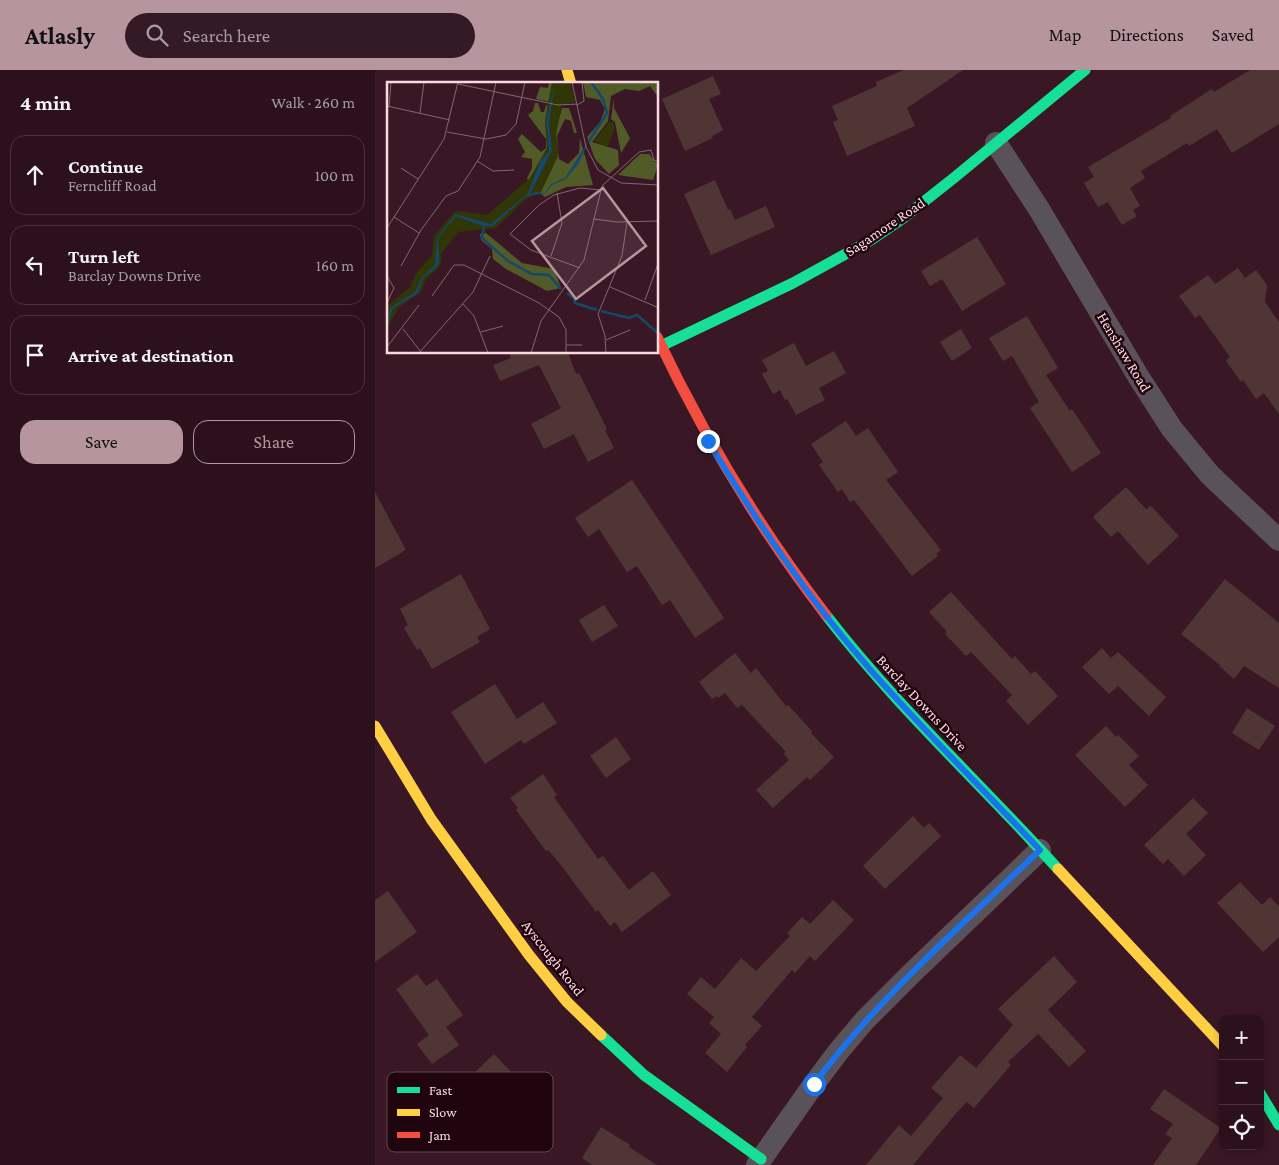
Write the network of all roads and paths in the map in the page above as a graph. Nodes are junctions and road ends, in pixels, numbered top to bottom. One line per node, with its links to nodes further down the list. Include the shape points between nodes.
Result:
1 (1085, 70): 2 (street, Sagamore Road)
2 (997, 143): 3 (street, Sagamore Road, via 871,240 793,283); 4 (street, Henshaw Road, via 1172,429 1210,475)
3 (659, 342): 6 (street, Barclay Downs Drive, via 708,441 804,587 867,666)
4 (1279, 540)
5 (375, 726): 10 (street, Ayscough Road, via 431,819 567,1002 644,1075)
6 (1040, 850): 7 (street, Barclay Downs Drive); 10 (street, via 874,1011 838,1052)
7 (1219, 1041)
8 (1264, 1099): 9 (street)
9 (1279, 1123)
10 (759, 1162)

